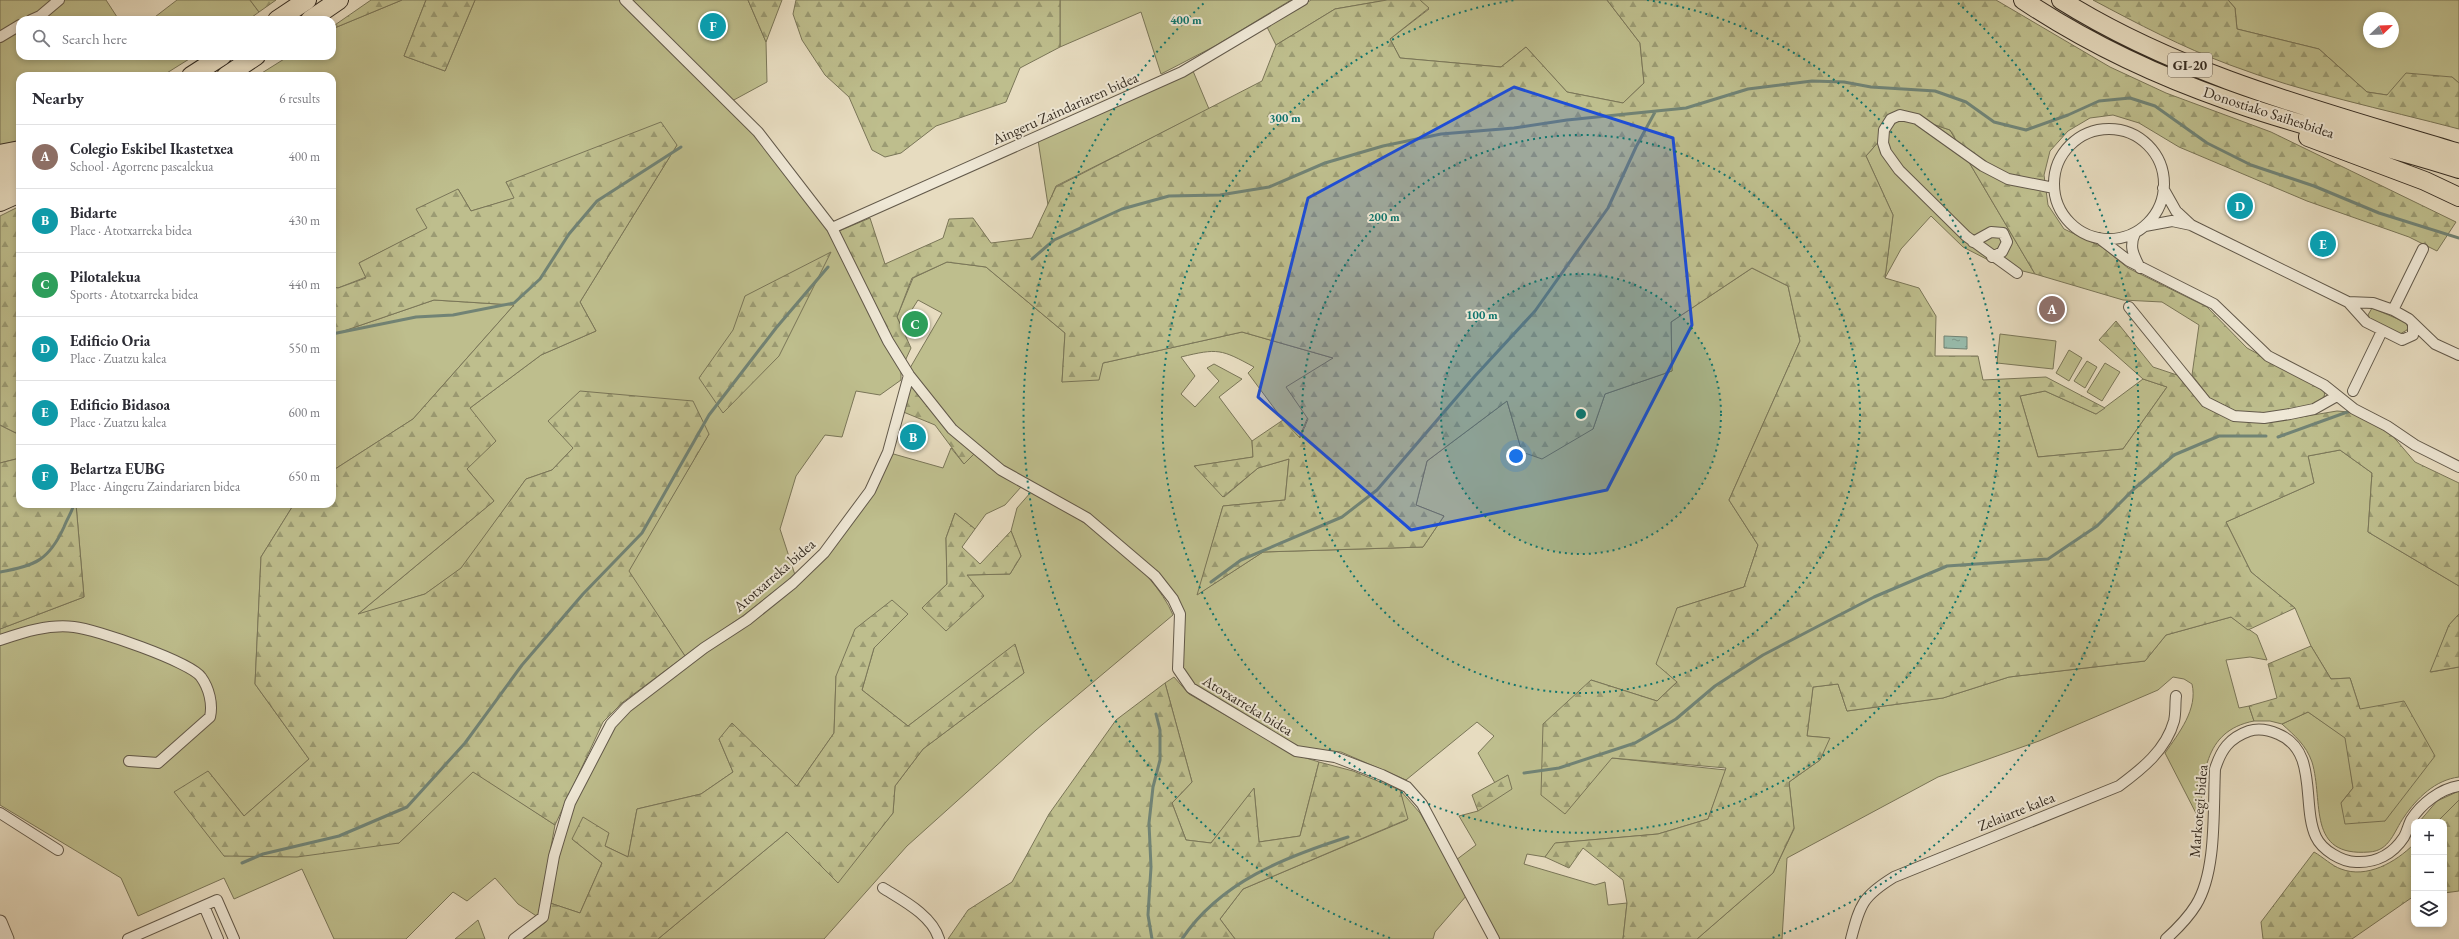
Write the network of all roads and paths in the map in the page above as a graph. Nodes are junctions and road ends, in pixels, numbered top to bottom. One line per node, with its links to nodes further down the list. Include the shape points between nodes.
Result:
1 (59, 0): 8 (street)
2 (307, 0): 9 (highway)
3 (339, 0): 10 (highway)
4 (625, 0): 35 (street, via 758,132)
5 (1303, 0): 35 (street, Aingeru Zaindariaren bidea, via 1182,72)
6 (2023, 0): 17 (highway, Donostiako Saihesbidea / GI-20, via 2106,49 2173,80)
7 (2061, 0): 18 (highway, Donostiako Saihesbidea / GI-20, via 2115,31 2161,53 2237,83)
8 (40, 16)
9 (283, 16)
10 (316, 16)
11 (16, 27): 12 (street)
12 (0, 37)
13 (216, 60): 15 (highway)
14 (250, 60): 16 (highway)
15 (197, 72)
16 (232, 72)
17 (2228, 101): 24 (highway, Donostiako Saihesbidea / GI-20); 31 (highway, via 2251,115 2425,181)
18 (2326, 112): 19 (highway); 21 (highway, Donostiako Saihesbidea / GI-20)
19 (2459, 140)
20 (16, 151): 22 (highway)
21 (2459, 153)
22 (0, 154)
23 (16, 166): 25 (highway)
24 (2459, 169)
25 (0, 172)
26 (16, 181): 27 (highway)
27 (0, 187)
28 (2054, 188): 29 (street, via 2059,160 2067,148 2091,132 2105,129 2119,130 2145,143 2161,167); 37 (street, via 2057,202 2064,215 2086,234); 38 (street, via 2002,176 1983,166 1917,119 1900,115 1891,119 1884,130 1883,143 1886,152 1900,170)
29 (2163, 188): 33 (street, via 2176,211); 34 (street, via 2158,211)
30 (16, 195): 32 (highway)
31 (2459, 197)
32 (0, 202)
33 (2191, 225): 34 (street, via 2172,221); 43 (street)
34 (2144, 226): 36 (street)
35 (832, 228): 53 (street, Atotxarreka bidea, via 888,341)
36 (2135, 233): 37 (street, via 2118,238); 41 (street, via 2131,242 2132,252)
37 (2099, 238): 41 (street)
38 (1973, 242): 40 (street); 40 (street, via 1991,232 2003,233 2007,242 2002,252)
39 (2423, 249): 46 (street)
40 (1992, 257): 42 (street)
41 (2140, 268): 55 (street, via 2214,304 2268,356 2324,385)
42 (2017, 273)
43 (2348, 302): 44 (street); 47 (street)
44 (2373, 302): 46 (street); 47 (street, via 2364,310)
45 (2129, 308): 55 (street, via 2206,402 2234,416 2264,418 2290,414 2314,409)
46 (2393, 310): 48 (street, via 2409,319)
47 (2364, 319): 49 (street)
48 (2413, 325): 50 (street, via 2414,333); 51 (street)
49 (2382, 331): 50 (street, via 2402,340); 54 (street)
50 (2409, 338): 51 (street)
51 (2435, 344): 52 (street)
52 (2459, 356)
53 (908, 375): 70 (street, Atotxarreka bidea, via 888,452 870,491 824,553 793,583 747,620 704,648 626,707 611,724 570,804 554,856 542,917); 72 (street, Atotxarreka bidea, via 952,429 1001,470 1088,518 1155,576 1173,598 1180,614 1178,669 1191,688 1296,751 1336,757 1382,774 1407,788 1422,804)
54 (2354, 390)
55 (2337, 396): 56 (street, via 2415,445)
56 (2459, 467)
57 (0, 640): 59 (street, via 37,628 74,627 118,639 188,666 201,676 213,706 210,717 158,763)
58 (2176, 696): 73 (street, Zelaiarte kalea, via 2174,720 2162,746 2141,770 2119,786 1894,876 1872,890 1858,910)
59 (129, 761)
60 (2459, 786): 74 (street, Markotegi bidea, via 2437,794 2424,805 2411,820 2397,847 2385,857 2370,862 2354,862 2340,858 2326,849 2317,838 2312,826 2302,757 2294,744 2270,730 2254,729 2239,734 2228,743 2219,756 2215,770 2208,874 2197,904 2182,924)
61 (0, 813): 62 (street)
62 (58, 850)
63 (883, 888): 71 (street, via 923,917)
64 (204, 906): 67 (street); 68 (street); 69 (street, via 217,900)
65 (0, 922): 66 (street)
66 (7, 939)
67 (128, 939)
68 (218, 939)
69 (234, 939)
70 (514, 939)
71 (939, 939)
72 (1494, 939)
73 (1852, 939)
74 (2166, 939)

